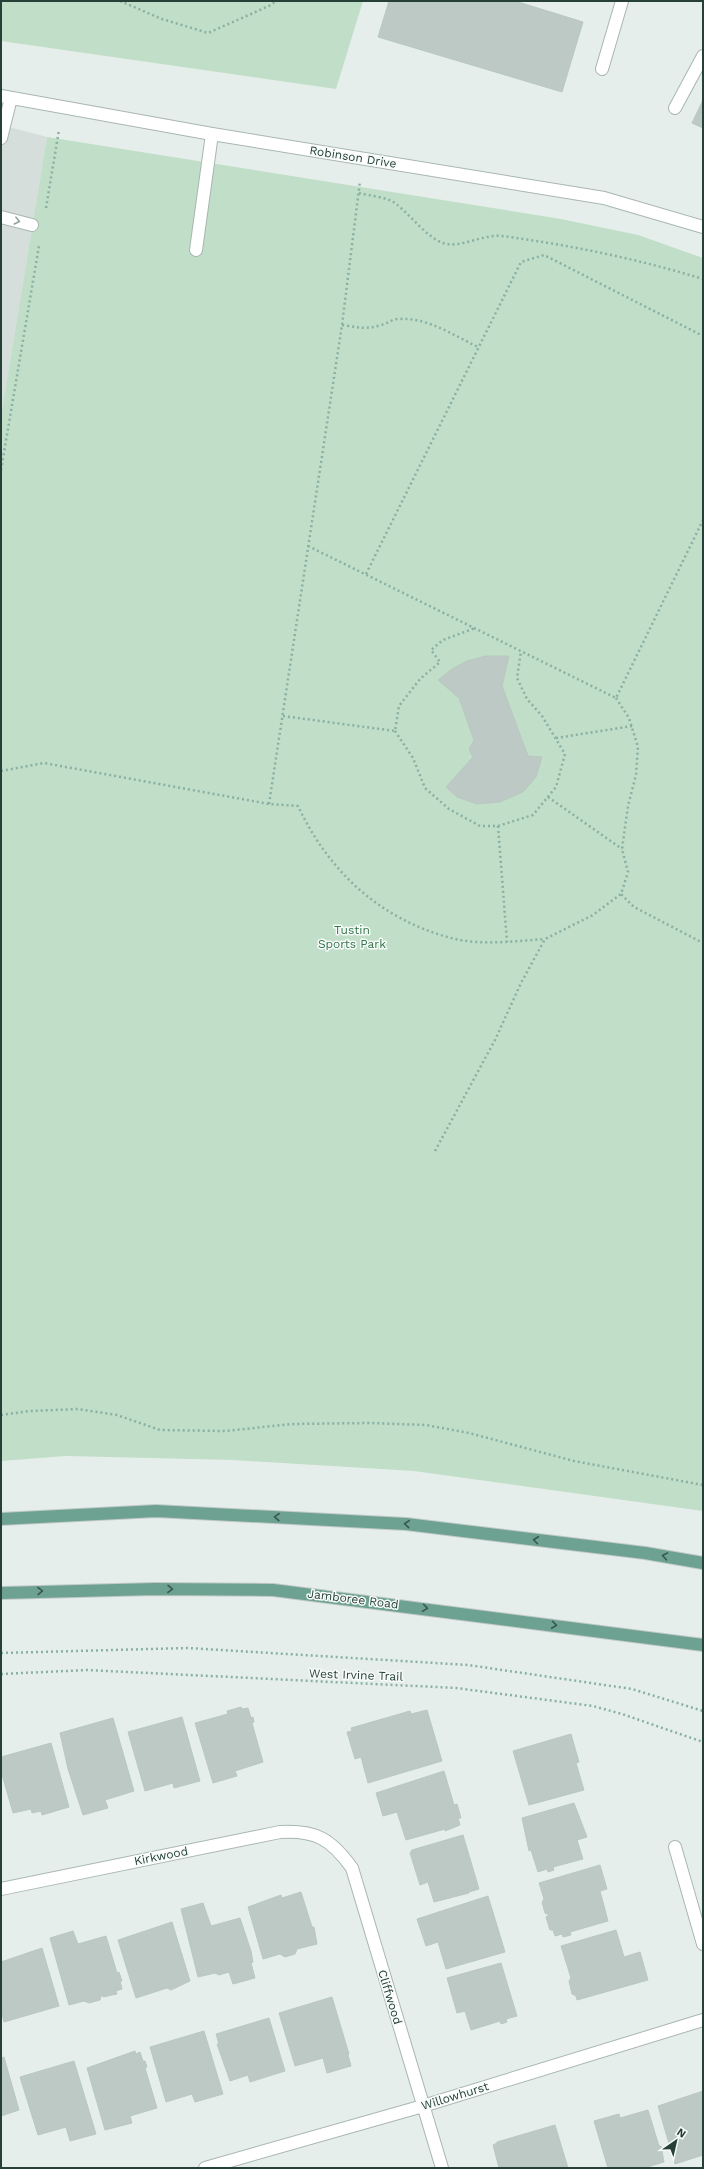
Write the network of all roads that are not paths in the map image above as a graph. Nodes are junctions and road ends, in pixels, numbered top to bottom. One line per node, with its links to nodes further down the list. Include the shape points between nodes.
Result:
1 (622, 1): 3 (street)
2 (703, 56): 5 (street)
3 (602, 68)
4 (6, 97): 6 (street, Robinson Drive); 7 (street)
5 (675, 108)
6 (212, 134): 10 (street, Robinson Drive, via 604,198); 11 (street)
7 (1, 138)
8 (1, 216): 9 (street, one-way to 9)
9 (32, 225)
10 (703, 228)
11 (196, 250)
12 (1, 1519): 13 (main road, one-way to 12, via 645,1553 406,1524 156,1511)
13 (703, 1563)
14 (1, 1592): 15 (main road, Jamboree Road, one-way to 15, via 273,1590)
15 (703, 1645)
16 (321, 1837): 18 (street, Kirkwood, via 301,1831 280,1832); 21 (street, Cliffwood, via 339,1850 352,1868)
17 (675, 1847): 19 (street)
18 (1, 1889)
19 (703, 1944)
20 (703, 2020): 21 (street, Willowhurst)
21 (423, 2106): 22 (street, Willowhurst); 23 (street, Cliffwood)
22 (206, 2168)
23 (442, 2168)

